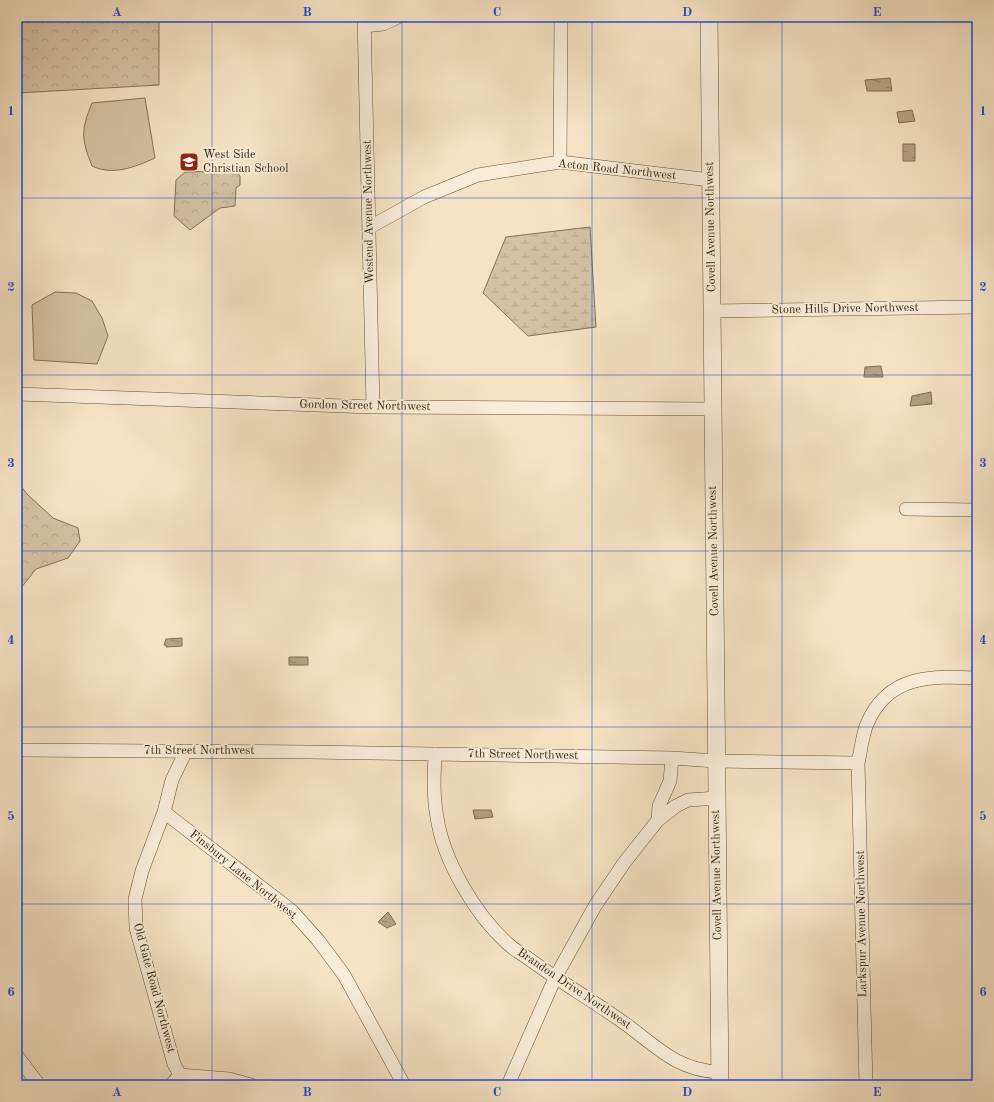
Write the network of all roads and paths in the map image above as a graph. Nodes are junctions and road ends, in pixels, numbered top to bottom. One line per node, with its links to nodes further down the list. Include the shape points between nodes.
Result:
1 (398, 17): 4 (street, via 383,24)
2 (561, 17): 5 (street)
3 (709, 17): 6 (street, Covell Avenue Northwest)
4 (364, 21): 7 (street, Westend Avenue Northwest)
5 (560, 162): 6 (street, Acton Road Northwest); 7 (street, Acton Road Northwest, via 478,175 424,198)
6 (710, 180): 9 (street, Covell Avenue Northwest)
7 (370, 227): 11 (street, Westend Avenue Northwest)
8 (977, 307): 9 (street, Stone Hills Drive Northwest)
9 (712, 311): 12 (street, Covell Avenue Northwest)
10 (18, 394): 11 (street, Gordon Street Northwest)
11 (373, 407): 12 (street, Gordon Street Northwest)
12 (713, 408): 20 (street, Covell Avenue Northwest)
13 (906, 509): 14 (street)
14 (977, 510)
15 (977, 678): 21 (street, via 936,676 914,680 896,689 878,703 867,725)
16 (17, 750): 17 (street, 7th Street Northwest)
17 (186, 751): 18 (street, 7th Street Northwest); 23 (street, Old Gate Road Northwest, via 172,780)
18 (435, 754): 19 (street, 7th Street Northwest); 25 (street, Brandon Drive Northwest, via 434,789 437,819 460,879 474,904 507,943)
19 (672, 758): 20 (street, 7th Street Northwest); 24 (street, via 670,781 659,806)
20 (716, 761): 21 (street, 7th Street Northwest); 22 (street, Covell Avenue Northwest)
21 (858, 763): 33 (street, Larkspur Avenue Northwest)
22 (717, 798): 24 (street, via 688,800); 27 (street, Covell Avenue Northwest)
23 (164, 812): 28 (street, Old Gate Road Northwest, via 142,871 135,900 136,928 174,1064); 31 (street, Finsbury Lane Northwest, via 292,912 318,940 344,975)
24 (658, 820): 25 (street, via 594,906)
25 (555, 978): 27 (street, Brandon Drive Northwest, via 617,1017 666,1055 683,1065); 32 (street)
26 (17, 1056): 29 (street)
27 (720, 1079)
28 (176, 1080): 30 (street, via 230,1079)
29 (39, 1085)
30 (251, 1085)
31 (404, 1085)
32 (508, 1085)
33 (866, 1085)

